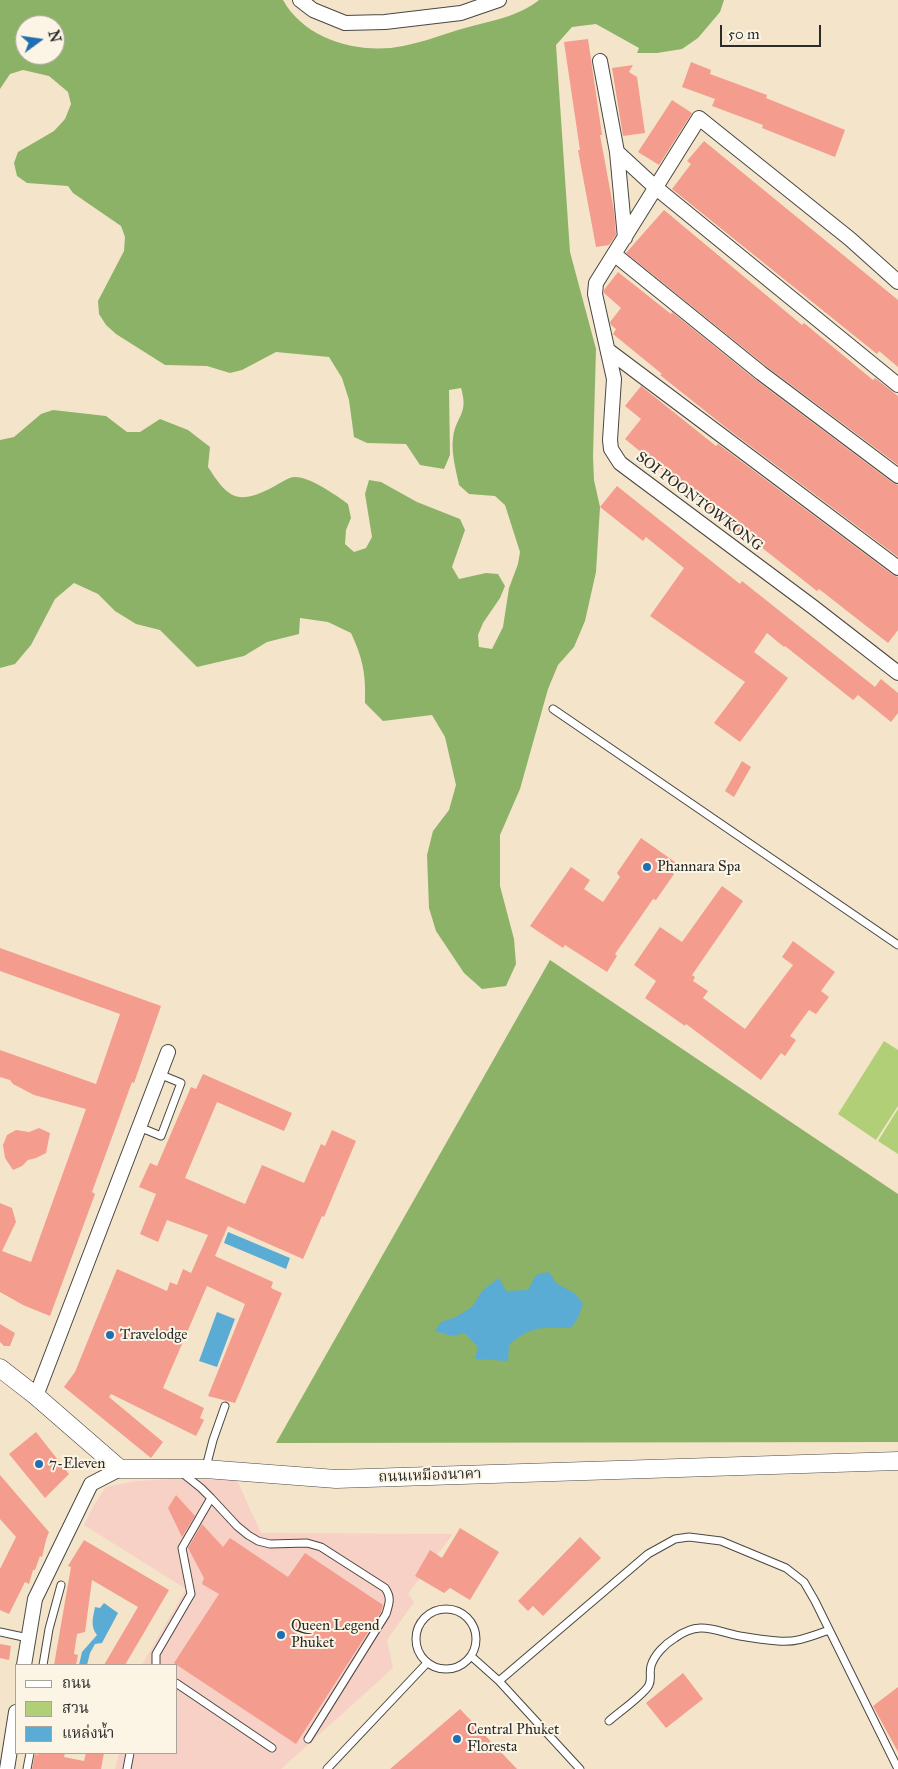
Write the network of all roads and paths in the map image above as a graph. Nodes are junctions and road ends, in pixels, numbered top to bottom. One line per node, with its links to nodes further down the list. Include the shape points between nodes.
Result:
1 (300, 0): 2 (street, via 313,10 345,23 461,13)
2 (499, 0)
3 (600, 61): 4 (street)
4 (617, 152): 5 (street); 6 (street)
5 (656, 187): 6 (street); 8 (street, via 699,118 850,239); 10 (street)
6 (625, 238): 7 (street)
7 (614, 254): 9 (street, SOI POONTOWKONG, via 596,283); 11 (street, via 761,373)
8 (898, 282)
9 (608, 351): 12 (street); 13 (street, SOI POONTOWKONG, via 614,379 610,440 611,449 620,463)
10 (898, 384)
11 (898, 476)
12 (898, 568)
13 (898, 673)
14 (553, 709): 15 (lane)
15 (898, 945)
16 (168, 1052): 17 (street)
17 (159, 1074): 18 (street); 18 (lane, via 181,1083 162,1136)
18 (138, 1127): 20 (street)
19 (0, 1368): 20 (street)
20 (36, 1396): 23 (street)
21 (225, 1406): 24 (lane)
22 (898, 1461): 24 (street, ถนนเหมืองนาคา, via 336,1479)
23 (120, 1469): 25 (street, ถนนเหมืองนาคา); 30 (street, via 91,1484 35,1599)
24 (205, 1469): 25 (street, ถนนเหมืองนาคา)
25 (179, 1470): 26 (lane)
26 (210, 1498): 31 (lane, via 182,1548 191,1594); 42 (lane, via 237,1526 258,1541 270,1544 308,1543 321,1547 385,1588 389,1594 386,1614)
27 (61, 1585): 35 (lane)
28 (829, 1630): 38 (lane, via 804,1582 786,1568 721,1541 689,1537 675,1539 648,1554); 41 (lane, via 802,1640 779,1642 711,1628 686,1631 656,1655 646,1690); 51 (lane)
29 (0, 1632): 30 (lane)
30 (28, 1638): 34 (street)
31 (156, 1654): 36 (lane); 37 (lane)
32 (471, 1656): 33 (lane, via 464,1664 446,1670); 33 (lane, via 475,1648 474,1628 461,1613 442,1609 432,1612 418,1626 416,1646); 38 (lane)
33 (427, 1663): 49 (lane)
34 (24, 1664)
35 (43, 1664)
36 (151, 1664)
37 (156, 1664)
38 (499, 1681): 50 (lane)
39 (178, 1684): 43 (lane)
40 (15, 1718): 46 (street)
41 (609, 1720)
42 (308, 1739)
43 (272, 1748)
44 (30, 1754): 47 (lane)
45 (130, 1754): 48 (lane)
46 (7, 1769)
47 (27, 1769)
48 (127, 1769)
49 (327, 1769)
50 (580, 1769)
51 (898, 1769)

